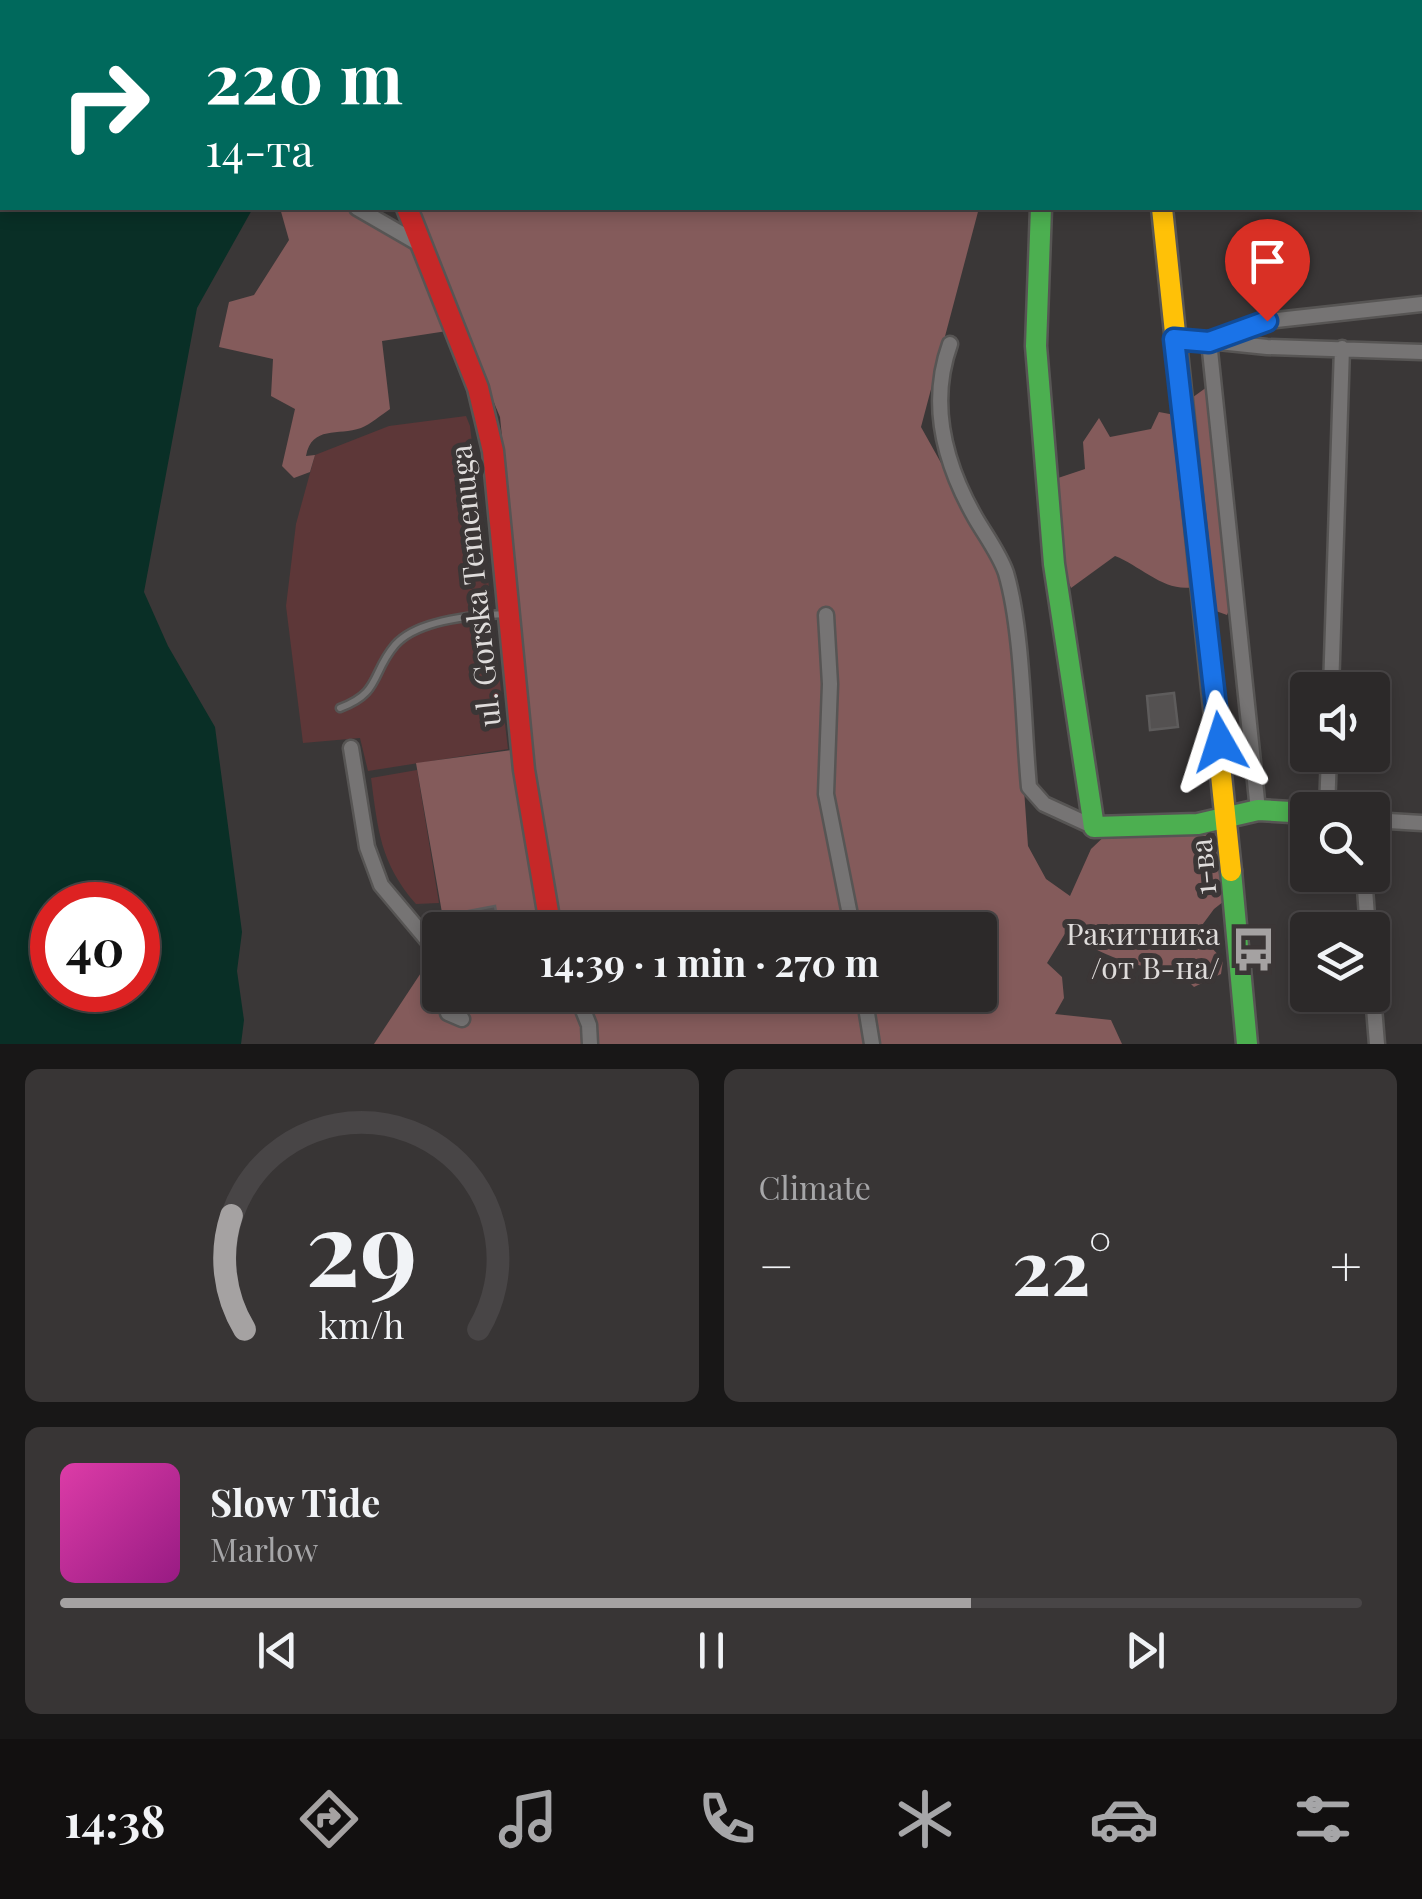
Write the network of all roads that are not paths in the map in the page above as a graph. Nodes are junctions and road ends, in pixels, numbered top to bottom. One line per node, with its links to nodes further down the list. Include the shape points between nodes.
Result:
1 (360, 210): 5 (street)
2 (407, 210): 5 (street, ul. Gorska Temenuga)
3 (1041, 210): 24 (street, via 1036,346 1054,564)
4 (1162, 210): 8 (street, 1-ва)
5 (421, 245): 14 (street, ul. Gorska Temenuga, via 482,403)
6 (1422, 304): 7 (street)
7 (1267, 321): 9 (street); 11 (street)
8 (1174, 339): 9 (street); 21 (street, 1-ва)
9 (1209, 342): 11 (street); 19 (street)
10 (950, 344): 24 (street, via 938,377 946,456 1005,571 1029,787 1044,804)
11 (1267, 347): 12 (street)
12 (1342, 348): 13 (street); 16 (street)
13 (1422, 352)
14 (508, 614): 17 (lane, via 422,627 396,645 362,700); 25 (street, ul. Gorska Temenuga)
15 (826, 614): 26 (street, via 826,794)
16 (1332, 672)
17 (340, 708)
18 (351, 748): 27 (street, via 367,846 381,885)
19 (1258, 810): 20 (street); 21 (street)
20 (1290, 813)
21 (1228, 818): 24 (street); 35 (street, 1-ва)
22 (1390, 821): 23 (street)
23 (1422, 822)
24 (1094, 827)
25 (548, 912)
26 (849, 912)
27 (422, 934)
28 (448, 1012): 32 (street)
29 (584, 1012): 33 (street)
30 (867, 1012): 34 (street)
31 (1374, 1012): 36 (street)
32 (462, 1019)
33 (590, 1044)
34 (872, 1044)
35 (1247, 1044)
36 (1377, 1044)

